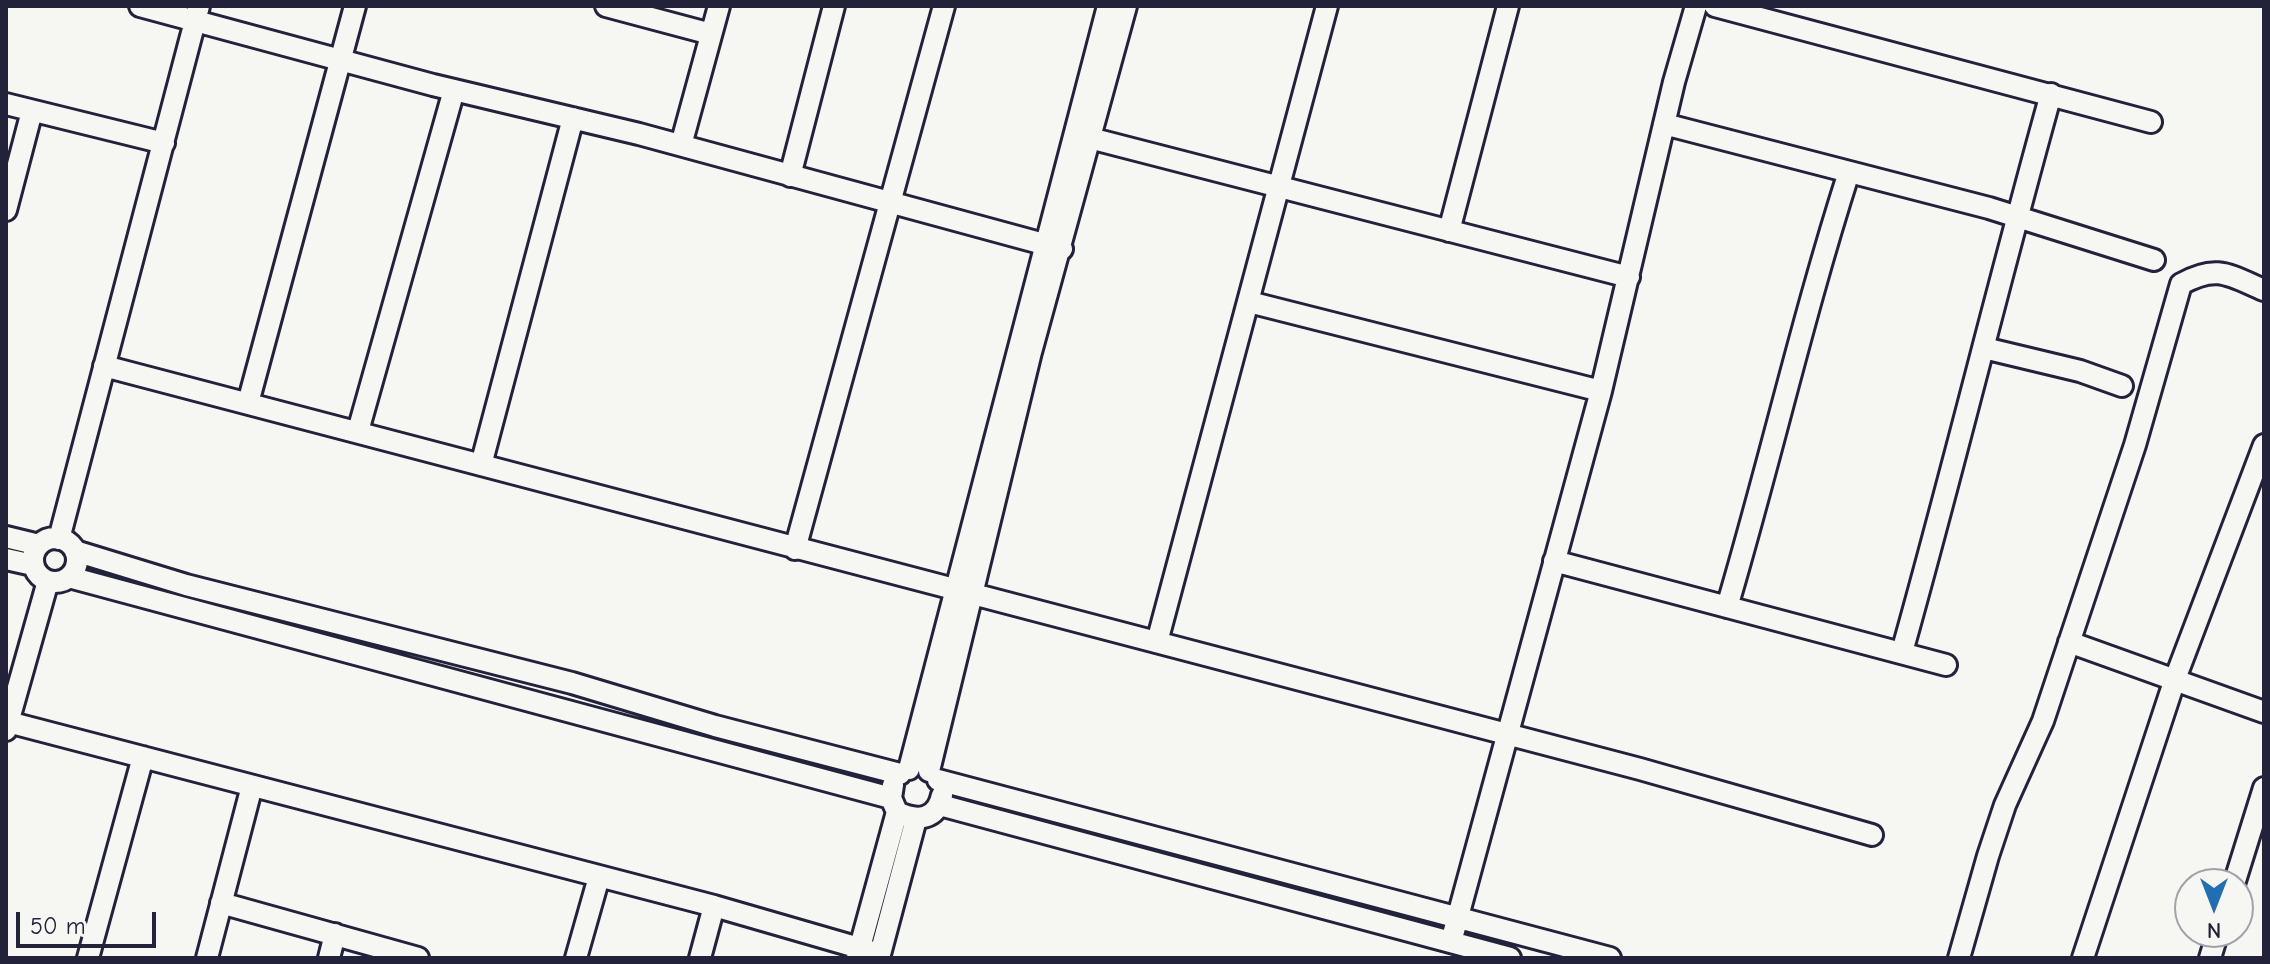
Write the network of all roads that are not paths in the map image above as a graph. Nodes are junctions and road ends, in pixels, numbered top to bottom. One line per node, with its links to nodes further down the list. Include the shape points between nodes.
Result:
1 (140, 6): 13 (street)
2 (355, 6): 15 (street)
3 (606, 6): 14 (street)
4 (719, 6): 14 (street)
5 (834, 6): 27 (street)
6 (944, 6): 29 (street)
7 (1108, 6): 23 (street)
8 (1126, 6): 23 (street)
9 (1327, 6): 28 (street)
10 (1508, 6): 32 (street)
11 (1696, 6): 22 (street)
12 (1715, 6): 17 (street)
13 (197, 13): 15 (street); 24 (street)
14 (711, 34): 25 (street)
15 (340, 59): 16 (street); 42 (street)
16 (454, 90): 20 (street); 43 (street)
17 (2051, 94): 21 (street); 31 (street)
18 (6, 104): 19 (street)
19 (32, 111): 24 (street); 30 (street)
20 (573, 118): 25 (street); 45 (street)
21 (2151, 122)
22 (1664, 124): 26 (street); 35 (street)
23 (1083, 136): 28 (street); 33 (street)
24 (164, 143): 39 (street)
25 (681, 145): 27 (street)
26 (1849, 172): 31 (street); 54 (street)
27 (790, 176): 29 (street)
28 (1281, 186): 32 (street); 37 (street)
29 (890, 203): 33 (street); 47 (street)
30 (6, 210)
31 (2016, 217): 34 (street); 38 (street)
32 (1449, 231): 35 (street)
33 (1053, 246): 53 (street)
34 (2154, 260)
35 (1629, 277): 41 (street)
36 (2264, 290): 56 (street, via 2204,271 2181,284 2135,445)
37 (1249, 302): 41 (street); 55 (street)
38 (1984, 348): 40 (street); 57 (street)
39 (104, 366): 42 (street); 48 (street)
40 (2122, 386)
41 (1601, 391): 50 (street)
42 (248, 403): 43 (street)
43 (358, 431): 45 (street)
44 (2264, 445): 59 (street)
45 (481, 465): 47 (street)
46 (6, 537): 48 (street)
47 (795, 549): 53 (street)
48 (51, 550): 49 (street); 51 (street, via 76,565); 52 (street); 64 (street, via 572,683 715,726)
49 (6, 559)
50 (1554, 561): 54 (street); 62 (street)
51 (69, 577): 52 (street); 68 (street)
52 (48, 581): 61 (street)
53 (963, 593): 55 (street); 64 (street)
54 (1727, 607): 57 (street)
55 (1157, 642): 62 (street)
56 (2069, 642): 59 (street); 86 (street, via 2043,721 2005,805)
57 (1902, 652): 58 (street)
58 (1946, 665)
59 (2175, 679): 60 (street); 87 (street)
60 (2264, 712)
61 (7, 726): 63 (street)
62 (1507, 734): 69 (street); 74 (street)
63 (143, 757): 65 (street); 78 (street)
64 (919, 774): 67 (street, via 942,788); 68 (street, via 895,781); 74 (street)
65 (252, 786): 71 (street); 72 (street)
66 (2264, 788): 70 (street)
67 (940, 805): 68 (street, via 928,816); 76 (street)
68 (901, 810): 77 (street)
69 (1872, 835)
70 (2239, 868)
71 (599, 877): 73 (street); 82 (street)
72 (221, 903): 75 (street); 79 (street)
73 (714, 906): 77 (street); 83 (street)
74 (1458, 917): 76 (street); 85 (street)
75 (335, 934): 80 (street); 81 (street)
76 (1451, 942): 84 (street)
77 (869, 955)
78 (88, 958)
79 (207, 958)
80 (329, 958)
81 (418, 958)
82 (576, 958)
83 (700, 958)
84 (1510, 958)
85 (1610, 958)
86 (1959, 958)
87 (2083, 958)

